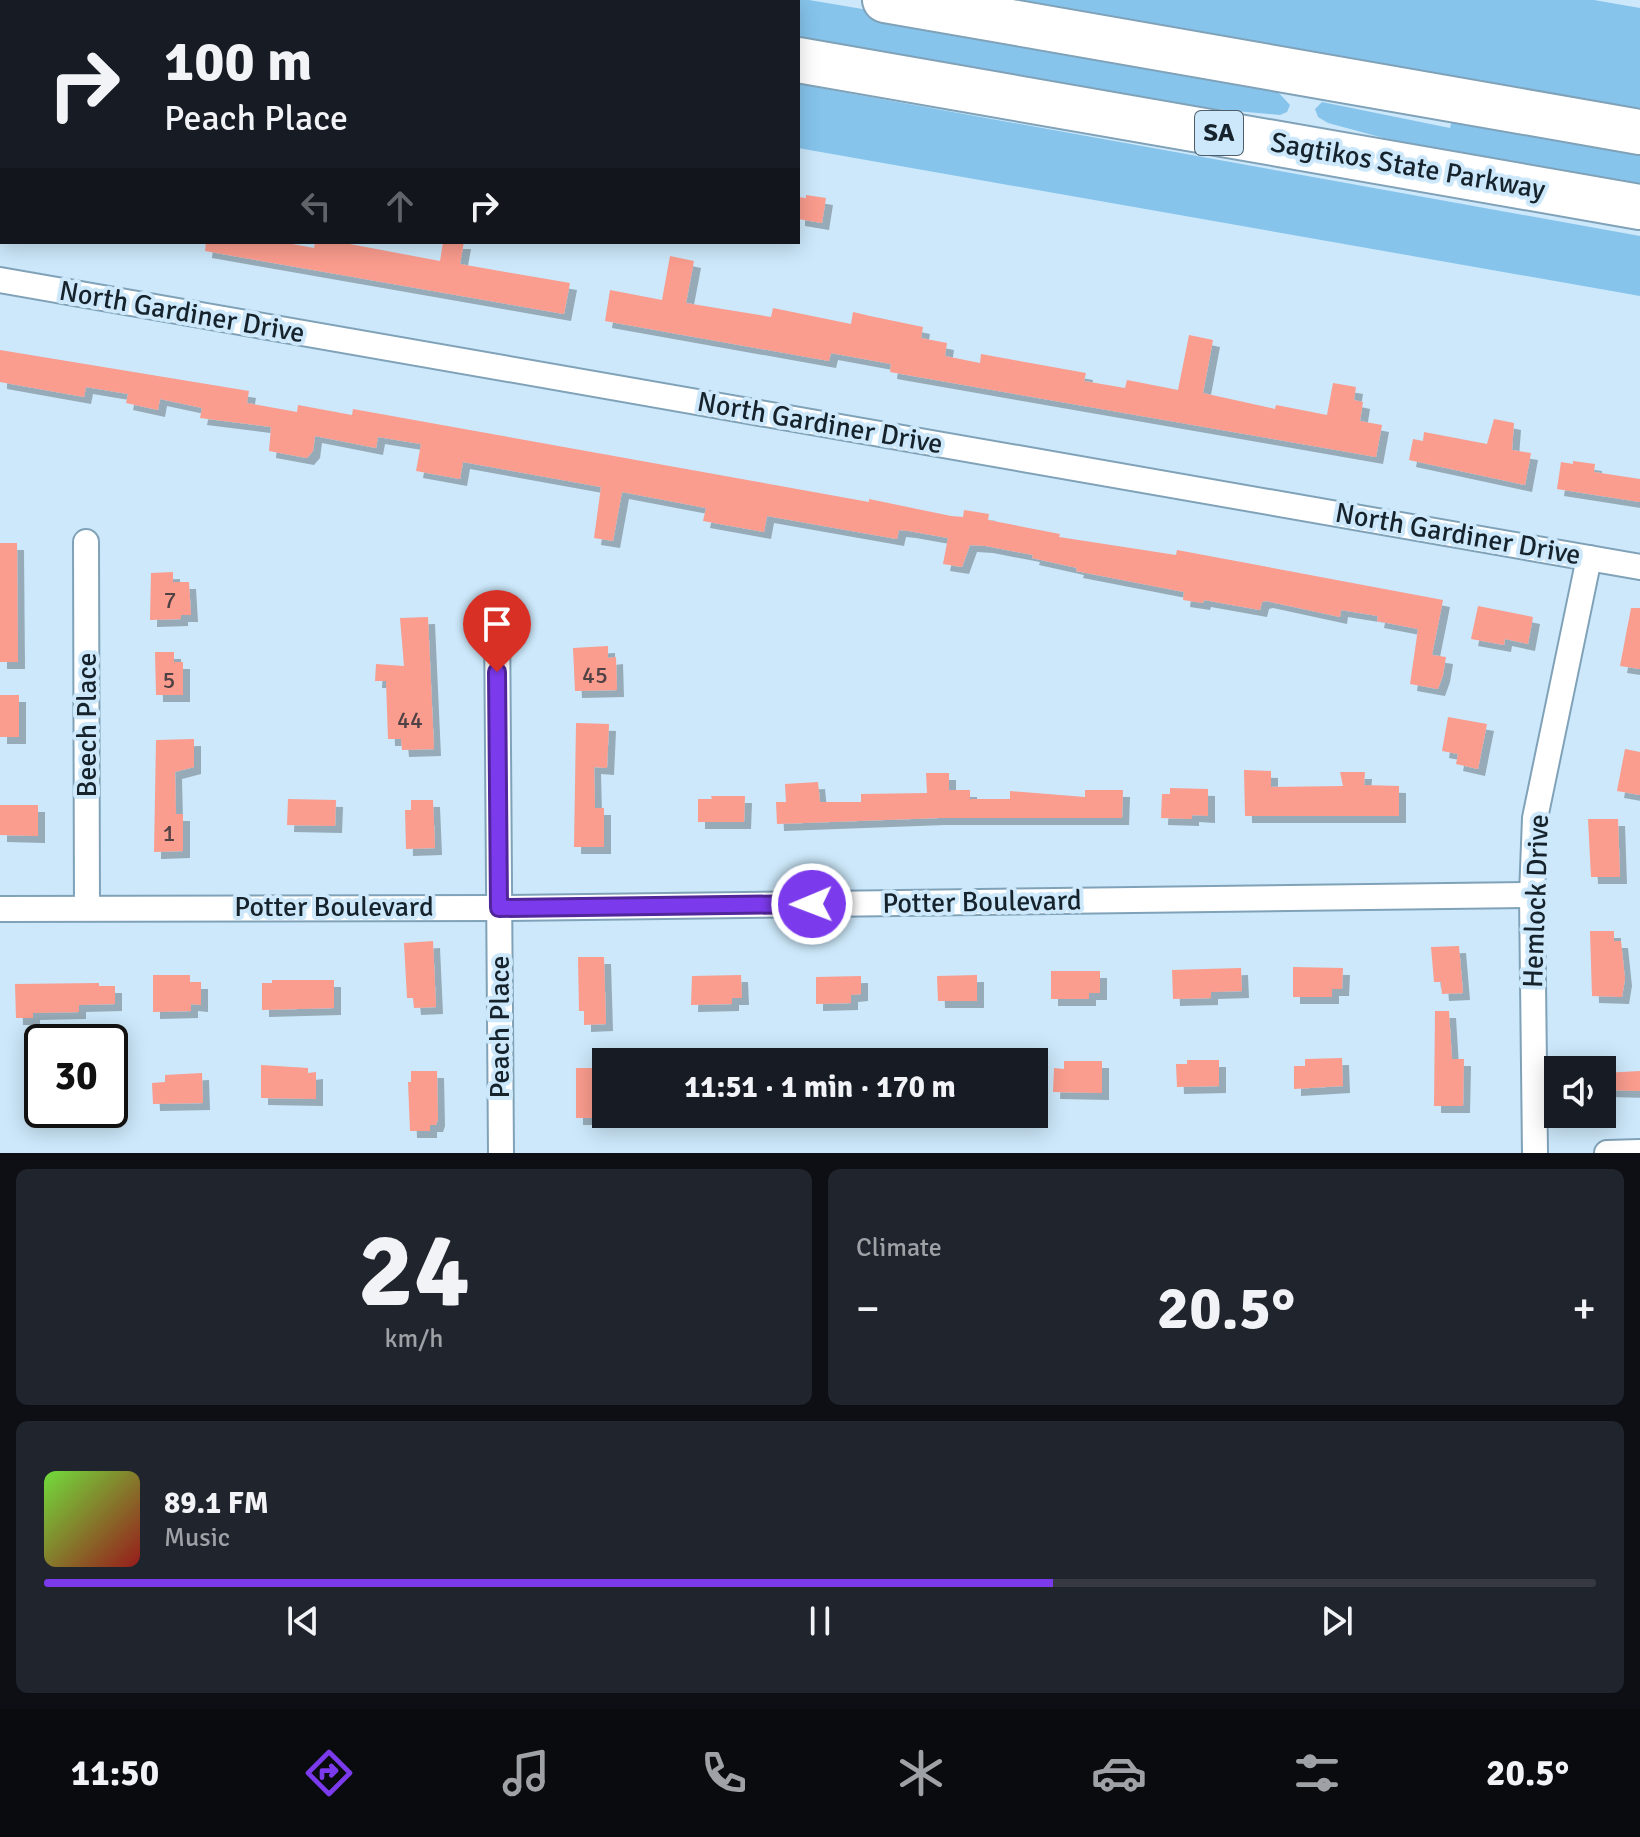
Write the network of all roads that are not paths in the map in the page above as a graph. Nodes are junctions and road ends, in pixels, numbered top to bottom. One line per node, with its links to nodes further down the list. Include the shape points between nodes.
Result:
1 (885, 0): 3 (highway)
2 (800, 60): 4 (highway, Sagtikos State Parkway / SA)
3 (1640, 132)
4 (1640, 207)
5 (0, 280): 7 (street, North Gardiner Drive)
6 (86, 542): 11 (street, Beech Place)
7 (1589, 558): 8 (street, North Gardiner Drive); 10 (street, Hemlock Drive, via 1535,818)
8 (1640, 567)
9 (497, 613): 12 (street, Peach Place)
10 (1532, 895): 12 (street, Potter Boulevard); 16 (street, Hemlock Drive)
11 (87, 908): 12 (street, Potter Boulevard); 13 (street, Potter Boulevard)
12 (499, 908): 15 (street, Peach Place)
13 (0, 909)
14 (1640, 1152): 17 (street)
15 (501, 1153)
16 (1535, 1153)
17 (1607, 1153)

